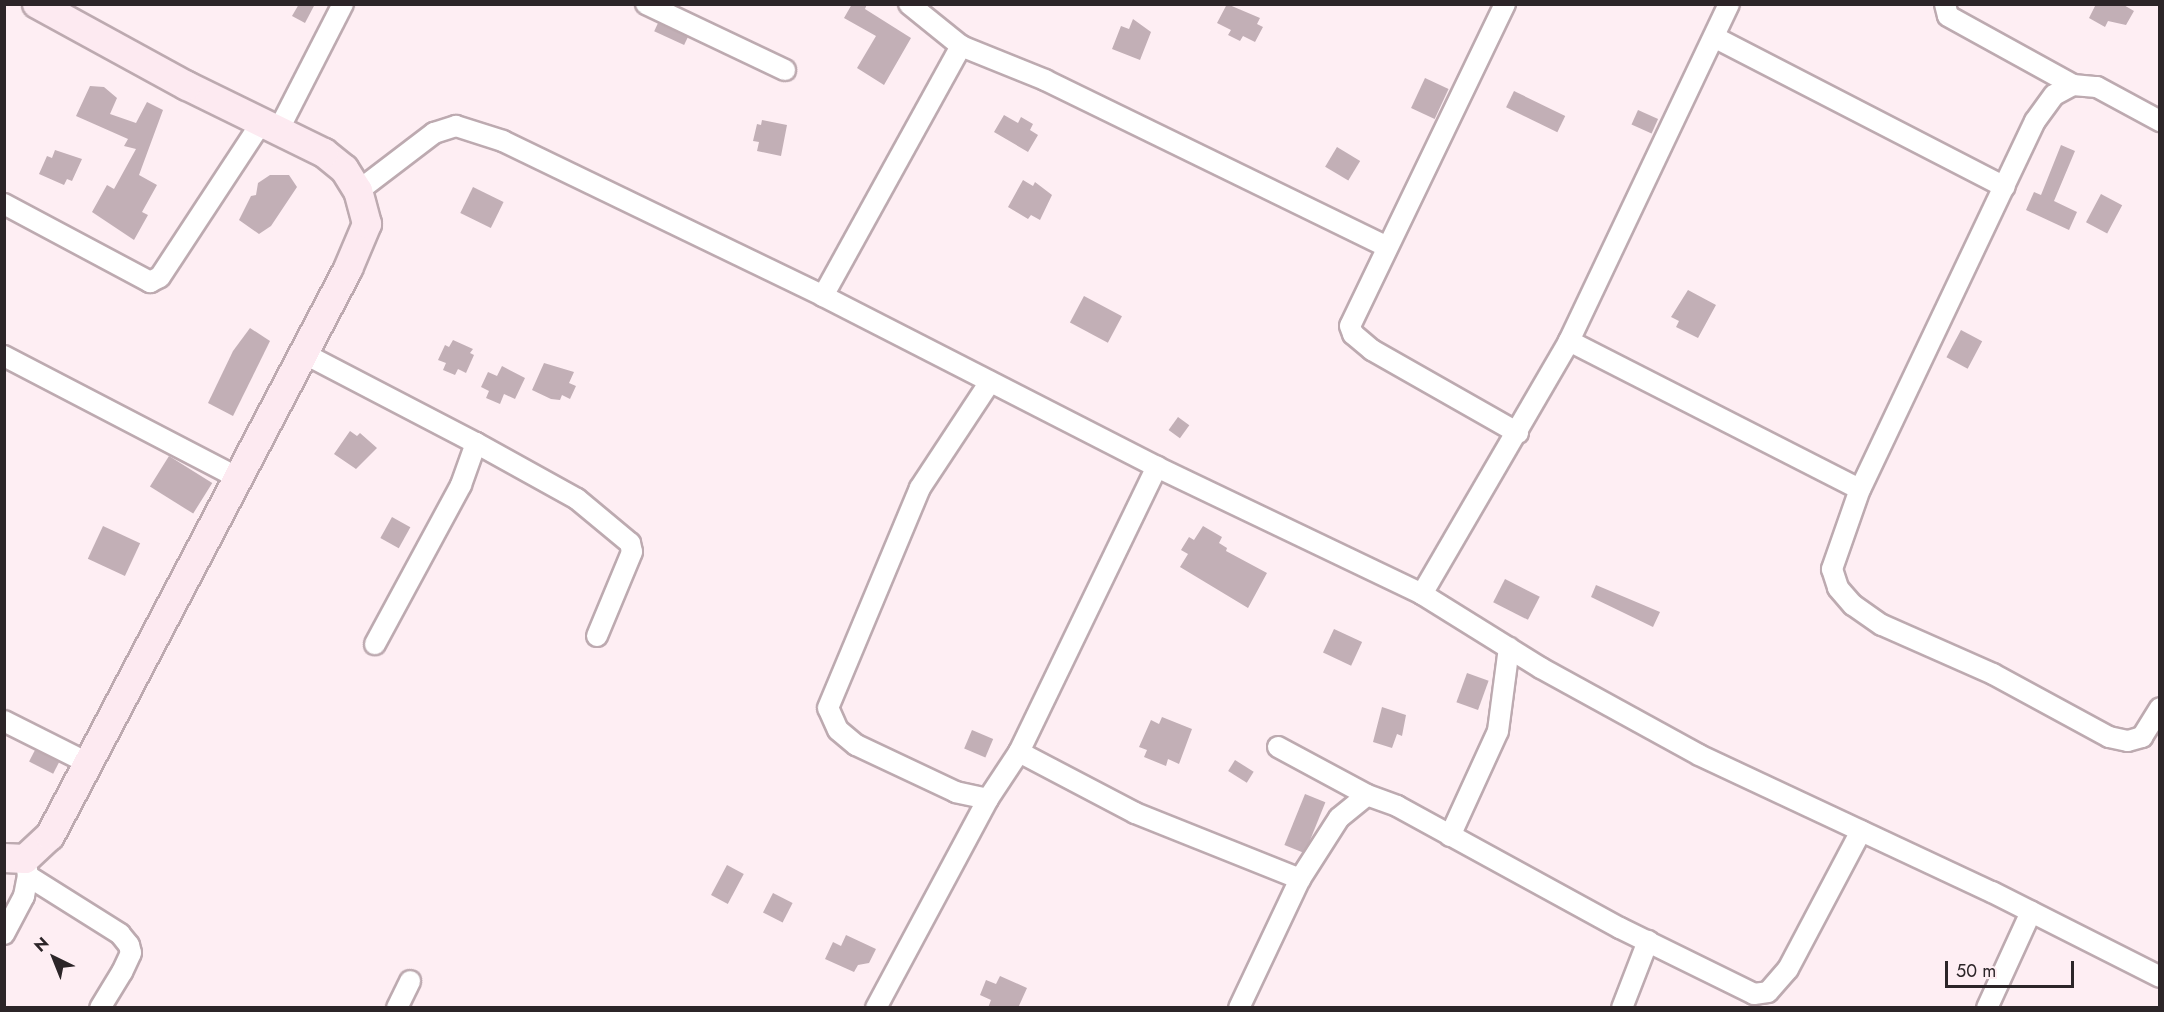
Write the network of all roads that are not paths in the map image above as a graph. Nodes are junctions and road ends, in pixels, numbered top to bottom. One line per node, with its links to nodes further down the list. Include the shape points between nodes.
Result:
1 (37, 4): 13 (street)
2 (343, 4): 13 (street)
3 (646, 4): 10 (street)
4 (909, 4): 9 (street)
5 (1504, 4): 17 (street)
6 (1730, 4): 8 (street)
7 (1945, 4): 11 (street, via 1948,16)
8 (1714, 37): 14 (street); 19 (street)
9 (961, 46): 17 (street, via 1045,80); 18 (street)
10 (785, 70)
11 (2073, 85): 12 (street, via 2097,87); 14 (street, via 2054,95 2035,121)
12 (2160, 121)
13 (269, 128): 15 (street, via 324,153 344,169); 16 (street, via 160,277 150,282)
14 (2005, 187): 27 (street)
15 (358, 190): 18 (street, via 413,146 456,126 503,141); 20 (street, via 366,224 348,269)
16 (4, 204)
17 (1386, 246): 23 (street, via 1359,301 1350,326 1353,334 1372,350)
18 (824, 296): 22 (street)
19 (1569, 342): 23 (street); 27 (street)
20 (303, 353): 24 (street); 26 (street)
21 (4, 356): 26 (street)
22 (990, 382): 25 (street); 38 (street, via 920,488 828,708 838,730 856,745 956,792)
23 (1518, 433): 28 (street)
24 (476, 443): 29 (street, via 577,499 630,543 632,552); 30 (street, via 461,485)
25 (1157, 467): 28 (street); 35 (street)
26 (238, 478): 36 (street)
27 (1860, 489): 32 (street, via 1832,569 1838,588 1852,605 1882,625 1993,674 2109,737 2128,741 2142,736)
28 (1422, 594): 31 (street)
29 (597, 636)
30 (375, 644)
31 (1509, 648): 39 (street, via 1699,755); 40 (street, via 1498,731)
32 (2160, 708)
33 (4, 721): 36 (street)
34 (1278, 747): 37 (street)
35 (1019, 752): 38 (street); 42 (street, via 1135,813)
36 (88, 763): 41 (street, via 50,836)
37 (1367, 795): 40 (street, via 1397,806); 42 (street, via 1339,818)
38 (988, 799): 50 (street)
39 (1861, 831): 43 (street); 45 (street, via 1788,969 1768,992 1754,994)
40 (1450, 836): 45 (street)
41 (19, 864): 44 (street, via 24,896); 48 (street, via 120,934 129,945 131,953)
42 (1300, 879): 51 (street)
43 (2031, 912): 46 (street); 53 (street)
44 (4, 934)
45 (1648, 941): 52 (street)
46 (2160, 977)
47 (410, 981): 49 (street)
48 (100, 1008)
49 (397, 1008)
50 (876, 1008)
51 (1239, 1008)
52 (1622, 1008)
53 (1987, 1008)

